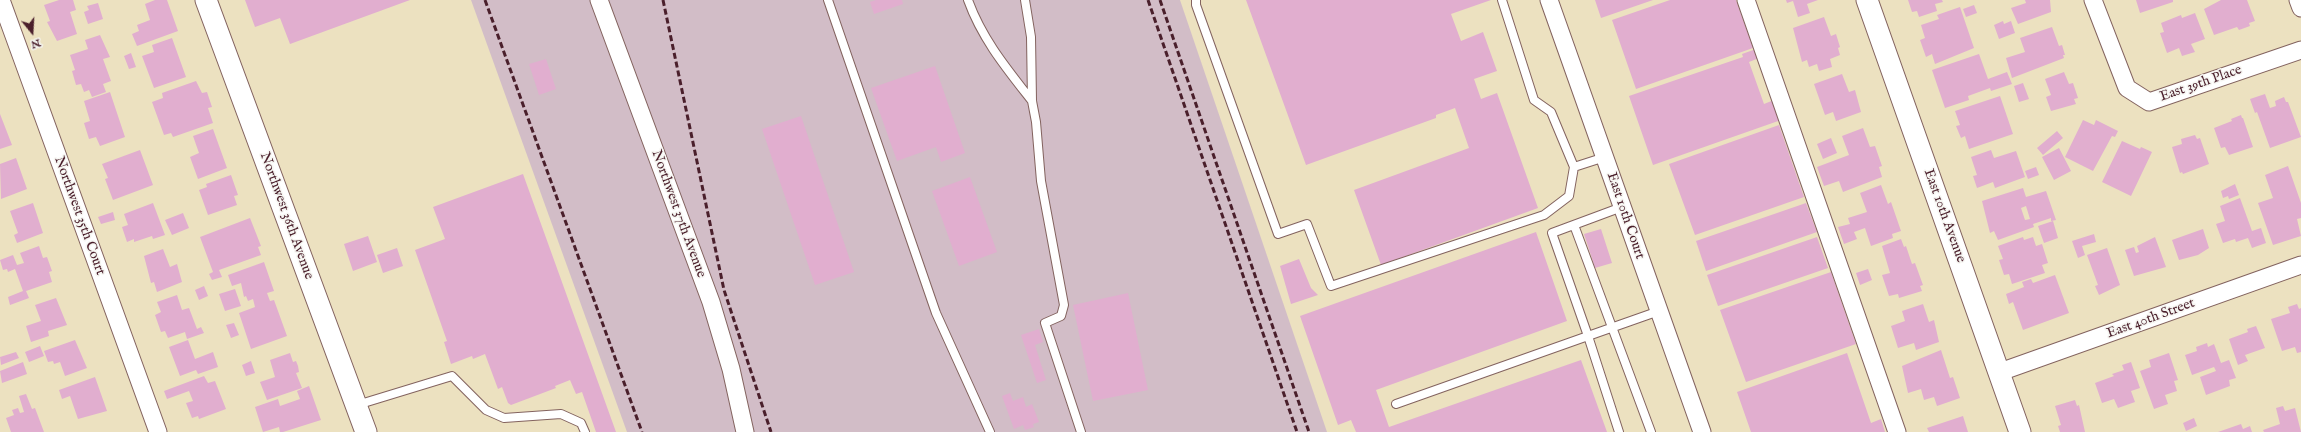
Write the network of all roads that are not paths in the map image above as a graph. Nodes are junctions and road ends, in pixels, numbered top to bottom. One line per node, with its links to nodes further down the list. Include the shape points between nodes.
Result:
1 (1, 0): 28 (street, Northwest 35th Court)
2 (206, 0): 27 (street, Northwest 36th Avenue)
3 (599, 0): 31 (street, Northwest 37th Avenue, via 711,302 731,369)
4 (828, 0): 32 (lane, via 936,313)
5 (968, 0): 16 (lane, via 986,40)
6 (1025, 0): 16 (lane, via 1031,37)
7 (1196, 0): 18 (lane, via 1278,234 1307,224 1331,286 1544,215 1568,196)
8 (1502, 0): 18 (lane, via 1534,100 1551,112)
9 (1549, 0): 17 (street, East 10th Court)
10 (1746, 0): 37 (street)
11 (1867, 0): 25 (street, East 10th Avenue)
12 (2093, 0): 15 (street, East 39th Place, via 2127,88 2149,102)
13 (2298, 0): 14 (street)
14 (2301, 8)
15 (2301, 50)
16 (1032, 101): 33 (lane, via 1043,196 1064,305 1061,316 1045,323)
17 (1605, 157): 18 (lane); 19 (street, East 10th Court)
18 (1574, 167)
19 (1622, 207): 20 (lane); 22 (street, East 10th Court)
20 (1574, 225): 23 (lane); 24 (lane, via 1552,233)
21 (2301, 265): 25 (street, East 40th Street)
22 (1659, 311): 23 (lane); 36 (street, East 10th Court)
23 (1612, 328): 24 (lane); 35 (lane)
24 (1588, 336): 26 (lane); 34 (lane)
25 (2000, 372): 38 (street, East 10th Avenue)
26 (1396, 404)
27 (356, 405): 29 (street, Northwest 36th Avenue); 30 (lane, via 452,376 486,410 504,418 562,414 581,423)
28 (158, 432)
29 (366, 432)
30 (585, 432)
31 (745, 432)
32 (990, 432)
33 (1081, 432)
34 (1619, 432)
35 (1651, 432)
36 (1702, 432)
37 (1897, 432)
38 (2020, 432)

